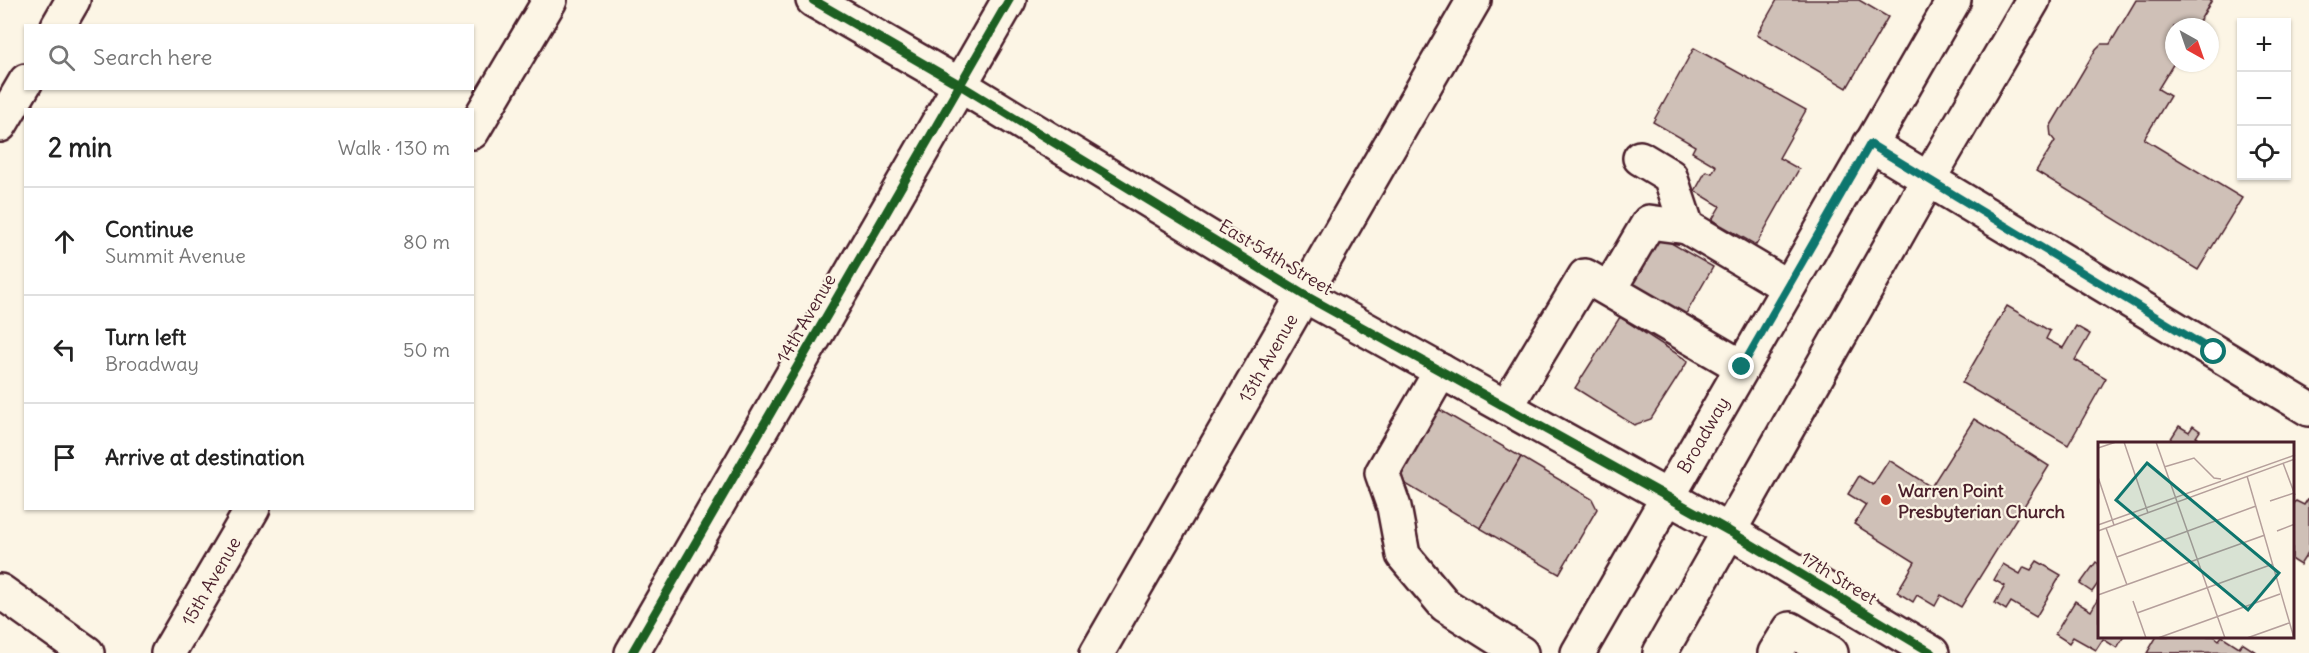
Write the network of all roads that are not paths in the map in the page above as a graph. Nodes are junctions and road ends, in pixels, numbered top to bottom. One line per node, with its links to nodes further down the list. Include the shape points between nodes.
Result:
1 (72, 0): 8 (street)
2 (550, 0): 12 (street)
3 (813, 0): 10 (street, East 54th Street)
4 (1009, 0): 10 (street, 14th Avenue)
5 (1474, 0): 19 (street, 13th Avenue)
6 (1954, 0): 13 (street, Broadway)
7 (2033, 0): 15 (street)
8 (59, 24)
9 (24, 84): 11 (street)
10 (960, 85): 19 (street, East 54th Street); 30 (street, 14th Avenue)
11 (0, 125)
12 (474, 129)
13 (1870, 144): 15 (street); 18 (street, Broadway)
14 (1640, 158): 16 (street, via 1670,176)
15 (1928, 180): 23 (street); 26 (street)
16 (1686, 227): 17 (street, via 1649,222); 18 (street)
17 (1617, 276)
18 (1788, 287): 20 (street, Broadway)
19 (1304, 295): 21 (street, East 54th Street); 31 (street, 13th Avenue)
20 (1742, 367): 22 (street, via 1585,276); 24 (street, Broadway)
21 (1441, 370): 22 (street, East 54th Street); 32 (street, via 1382,473 1394,507 1403,555 1445,605)
22 (1506, 407): 24 (street, East 54th Street)
23 (2309, 409)
24 (1668, 496): 26 (street, East 54th Street); 33 (street, Broadway)
25 (252, 510): 29 (street, 15th Avenue)
26 (1729, 531): 34 (street); 37 (street, 17th Street)
27 (0, 591): 28 (street)
28 (87, 653)
29 (168, 653)
30 (632, 653)
31 (1097, 653)
32 (1521, 653)
33 (1578, 653)
34 (1660, 653)
35 (1775, 653): 36 (street, via 1790,629)
36 (1831, 653)
37 (1932, 653)

